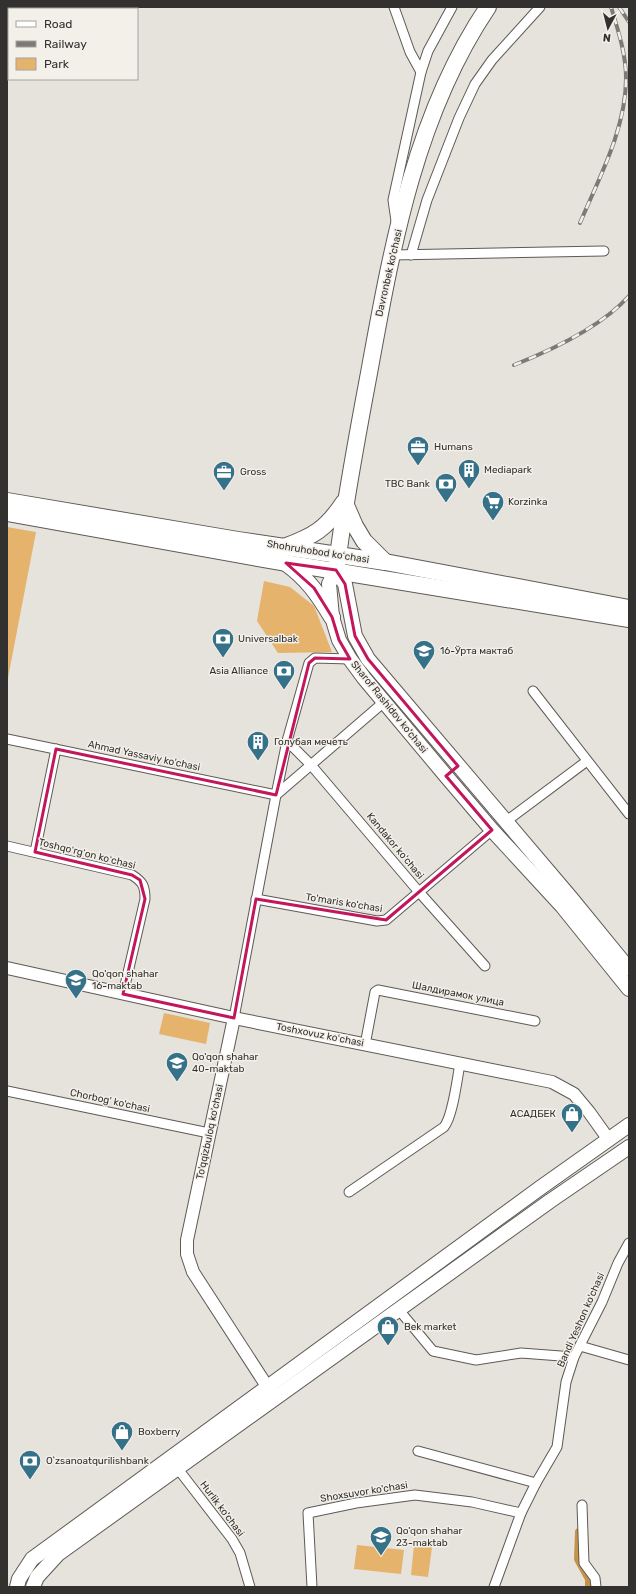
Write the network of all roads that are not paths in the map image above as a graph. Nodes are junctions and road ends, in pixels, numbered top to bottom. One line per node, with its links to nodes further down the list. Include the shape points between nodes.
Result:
1 (394, 7): 5 (street, via 410,52)
2 (452, 7): 5 (street, via 428,51)
3 (488, 7): 6 (highway, Davronbek ko'chasi, via 459,54 434,110 418,155)
4 (540, 7): 9 (street, via 492,60 475,84 427,200)
5 (421, 72): 6 (street, via 393,200)
6 (398, 232): 8 (highway, Davronbek ko'chasi)
7 (604, 251): 9 (street)
8 (392, 255): 9 (street); 11 (highway, Davronbek ko'chasi)
9 (411, 255)
10 (7, 501): 13 (highway, Shohruhobod koʻchasi)
11 (345, 501): 13 (highway, via 321,530 303,540); 14 (highway, Davronbek ko'chasi); 15 (highway, via 354,526)
12 (7, 513): 13 (highway, Shohruhobod koʻchasi)
13 (285, 555): 14 (highway, Shohruhobod koʻchasi); 17 (highway, via 314,588)
14 (337, 562): 15 (highway, Shohruhobod koʻchasi); 17 (main road, Sharof Rashidov ko'chasi, via 329,584); 18 (highway, Shohruhobod koʻchasi); 27 (main road, Sharof Rashidov ko'chasi, via 355,636 368,659)
15 (385, 562): 16 (highway, Shohruhobod koʻchasi)
16 (629, 608)
17 (332, 617): 19 (main road, Sharof Rashidov ko'chasi, via 339,640)
18 (629, 619)
19 (350, 659): 21 (main road, Sharof Rashidov ko'chasi); 23 (street, To'qqizbuloq ko'chasi, via 315,658 309,663)
20 (533, 691): 25 (street)
21 (384, 702): 26 (street); 28 (main road, Sharof Rashidov ko'chasi)
22 (7, 739): 24 (street, Ahmad Yassaviy ko'chasi)
23 (288, 741): 26 (street, Kandakor ko'chasi); 29 (street, To'qqizbuloq ko'chasi)
24 (56, 749): 29 (street, Ahmad Yassaviy ko'chasi); 34 (street)
25 (587, 761): 30 (street); 31 (street)
26 (311, 765): 29 (street); 35 (street, Kandakor ko'chasi)
27 (458, 766): 28 (main road); 31 (main road, Sharof Rashidov ko'chasi)
28 (446, 776): 32 (main road, Sharof Rashidov ko'chasi)
29 (276, 795): 36 (street, To'qqizbuloq ko'chasi)
30 (629, 814)
31 (505, 822): 39 (main road, Sharof Rashidov ko'chasi)
32 (492, 830): 35 (street, To'maris ko'chasi); 40 (main road, Sharof Rashidov ko'chasi, via 562,906)
33 (7, 846): 34 (street, Toshqoʻrgʻon koʻchasi)
34 (34, 852): 41 (street, Toshqoʻrgʻon koʻchasi, via 132,875 140,880 145,890 145,899)
35 (419, 892): 36 (street, To'maris ko'chasi, via 382,921); 37 (street, Kandakor ko'chasi)
36 (256, 899): 42 (street, To'qqizbuloq ko'chasi)
37 (485, 966)
38 (7, 968): 41 (street, Toshxovuz koʻchasi)
39 (629, 969)
40 (629, 989)
41 (123, 994): 42 (street, Toshxovuz koʻchasi)
42 (234, 1018): 44 (street, Toshxovuz koʻchasi); 48 (street, To'qqizbuloq ko'chasi)
43 (535, 1021): 44 (street, Шалдирамок улица, via 376,990)
44 (366, 1045): 45 (street, Toshxovuz koʻchasi)
45 (460, 1064): 49 (street, Toshxovuz koʻchasi, via 552,1082 574,1094); 51 (street, via 450,1112 444,1127)
46 (7, 1091): 48 (street, Chorbog' ko'chasi)
47 (629, 1125): 49 (main road)
48 (210, 1133): 58 (street, To'qqizbuloq ko'chasi, via 187,1240 187,1254 193,1272)
49 (609, 1140): 58 (main road, via 540,1188)
50 (629, 1147): 54 (main road)
51 (349, 1192)
52 (629, 1240): 53 (street, Bandi Yeshon ko'chasi)
53 (629, 1243): 55 (street, Bandi Yeshon ko'chasi)
54 (399, 1310): 56 (street, via 433,1351 476,1360 521,1354); 58 (main road)
55 (580, 1346): 56 (street, Bandi Yeshon ko'chasi); 57 (street)
56 (574, 1357): 61 (street, Bandi Yeshon ko'chasi, via 566,1382 557,1447)
57 (629, 1360)
58 (272, 1393): 60 (main road); 64 (main road, via 169,1457 32,1559 19,1579)
59 (418, 1451): 61 (street)
60 (178, 1469): 65 (main road, via 58,1554 37,1578); 66 (street, Hurlik ko'chasi, via 232,1539 240,1553)
61 (536, 1483): 63 (street, Bandi Yeshon ko'chasi)
62 (582, 1505): 69 (street, via 584,1563 595,1578)
63 (521, 1513): 67 (street, Shoxsuvor ko'chasi, via 472,1502 415,1495 308,1513); 68 (street, Bandi Yeshon ko'chasi)
64 (17, 1587)
65 (33, 1587)
66 (250, 1587)
67 (312, 1587)
68 (494, 1587)
69 (596, 1587)

